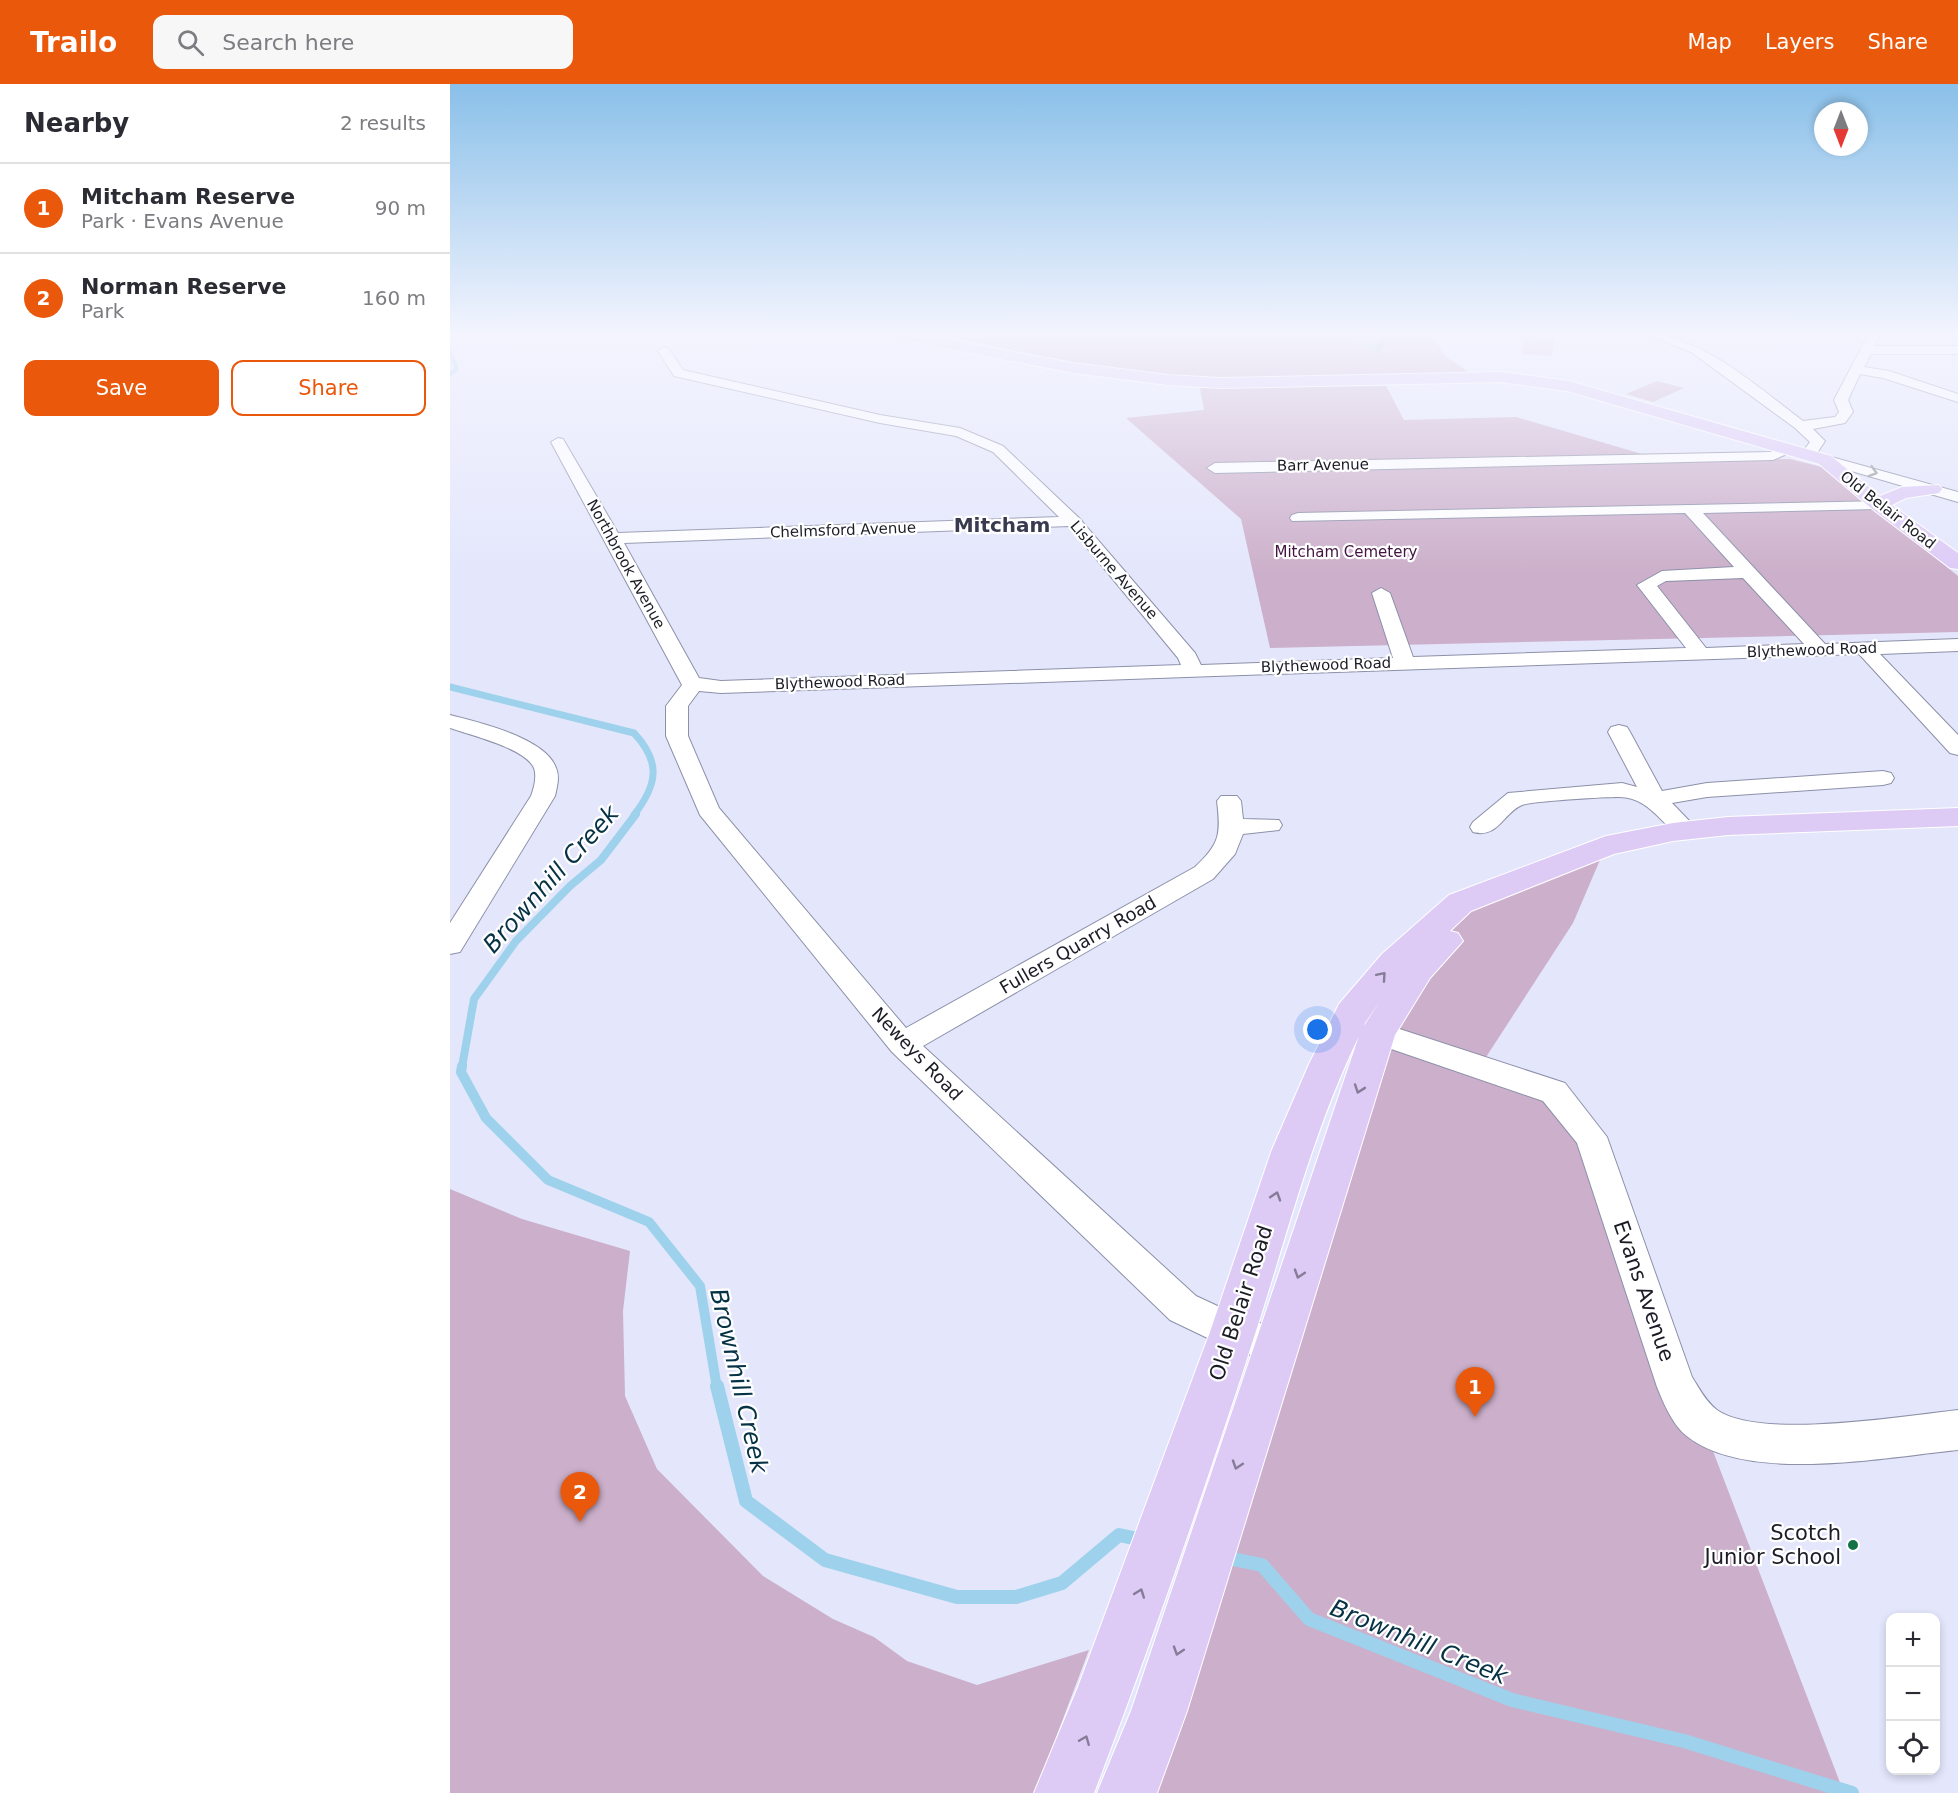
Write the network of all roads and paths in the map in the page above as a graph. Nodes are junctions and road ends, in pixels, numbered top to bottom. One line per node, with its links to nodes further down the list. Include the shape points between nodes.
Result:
1 (861, 415): 15 (street, Lisburne Avenue, via 960,432 998,448)
2 (1672, 415): 7 (main road, Old Belair Road)
3 (1786, 415): 5 (street)
4 (1844, 415): 5 (street, via 1840,420)
5 (1800, 425): 8 (street, via 1818,441)
6 (558, 442): 16 (street, Northbrook Avenue)
7 (1789, 448): 8 (main road, Old Belair Road); 9 (street, Barr Avenue, via 1773,456)
8 (1812, 455): 10 (street, one-way to 10); 12 (main road, Old Belair Road, via 1825,460)
9 (1215, 468)
10 (1932, 489): 11 (street); 12 (main road, via 1902,493)
11 (1958, 496)
12 (1878, 504): 13 (street); 17 (main road, Old Belair Road)
13 (1690, 509): 14 (street); 18 (street)
14 (1298, 518)
15 (1073, 521): 16 (street, Chelmsford Avenue); 25 (street, Lisburne Avenue, via 1188,657)
16 (613, 538): 26 (street, Northbrook Avenue)
17 (1958, 563)
18 (1748, 572): 22 (street); 23 (street, via 1662,576 1646,585)
19 (1381, 593): 24 (street)
20 (1958, 645): 21 (street, Blythewood Road)
21 (1864, 648): 22 (street, Blythewood Road); 29 (street)
22 (1819, 649): 23 (street, Blythewood Road)
23 (1700, 653): 24 (street, Blythewood Road)
24 (1405, 663): 25 (street, Blythewood Road)
25 (1192, 669): 26 (street, Blythewood Road, via 721,687)
26 (694, 684): 38 (street, Neweys Road, via 677,706 677,736 708,810)
27 (450, 722): 36 (street, via 516,744 543,765 547,780 543,796)
28 (1619, 732): 31 (street)
29 (1958, 748)
30 (1883, 778): 31 (street, via 1707,790)
31 (1655, 799): 34 (street, via 1622,790 1516,798); 35 (street)
32 (1958, 817): 35 (main road, Old Belair Road)
33 (1270, 825): 38 (street, Fullers Quarry Road, via 1231,814 1230,844 1204,873)
34 (1482, 827)
35 (1687, 831): 37 (main road, Old Belair Road, via 1606,846 1512,882 1471,916)
36 (450, 945)
37 (1363, 1028): 39 (main road, Old Belair Road, one-way to 37, via 1291,1152 1327,1064); 40 (main road, Old Belair Road, one-way to 40); 42 (street, Evans Avenue, via 1554,1092 1591,1137 1676,1387 1703,1425 1721,1435 1753,1443 1814,1443)
38 (902, 1044): 39 (street, Neweys Road, via 1183,1308)
39 (1233, 1332): 40 (street, Neweys Road); 41 (main road, Old Belair Road)
40 (1276, 1346): 41 (main road, Old Belair Road)
41 (1232, 1403): 43 (main road, Old Belair Road, one-way to 41); 44 (main road, Old Belair Road, one-way to 44, via 1159,1711)
42 (1958, 1430)
43 (1064, 1793)
44 (1127, 1793)

